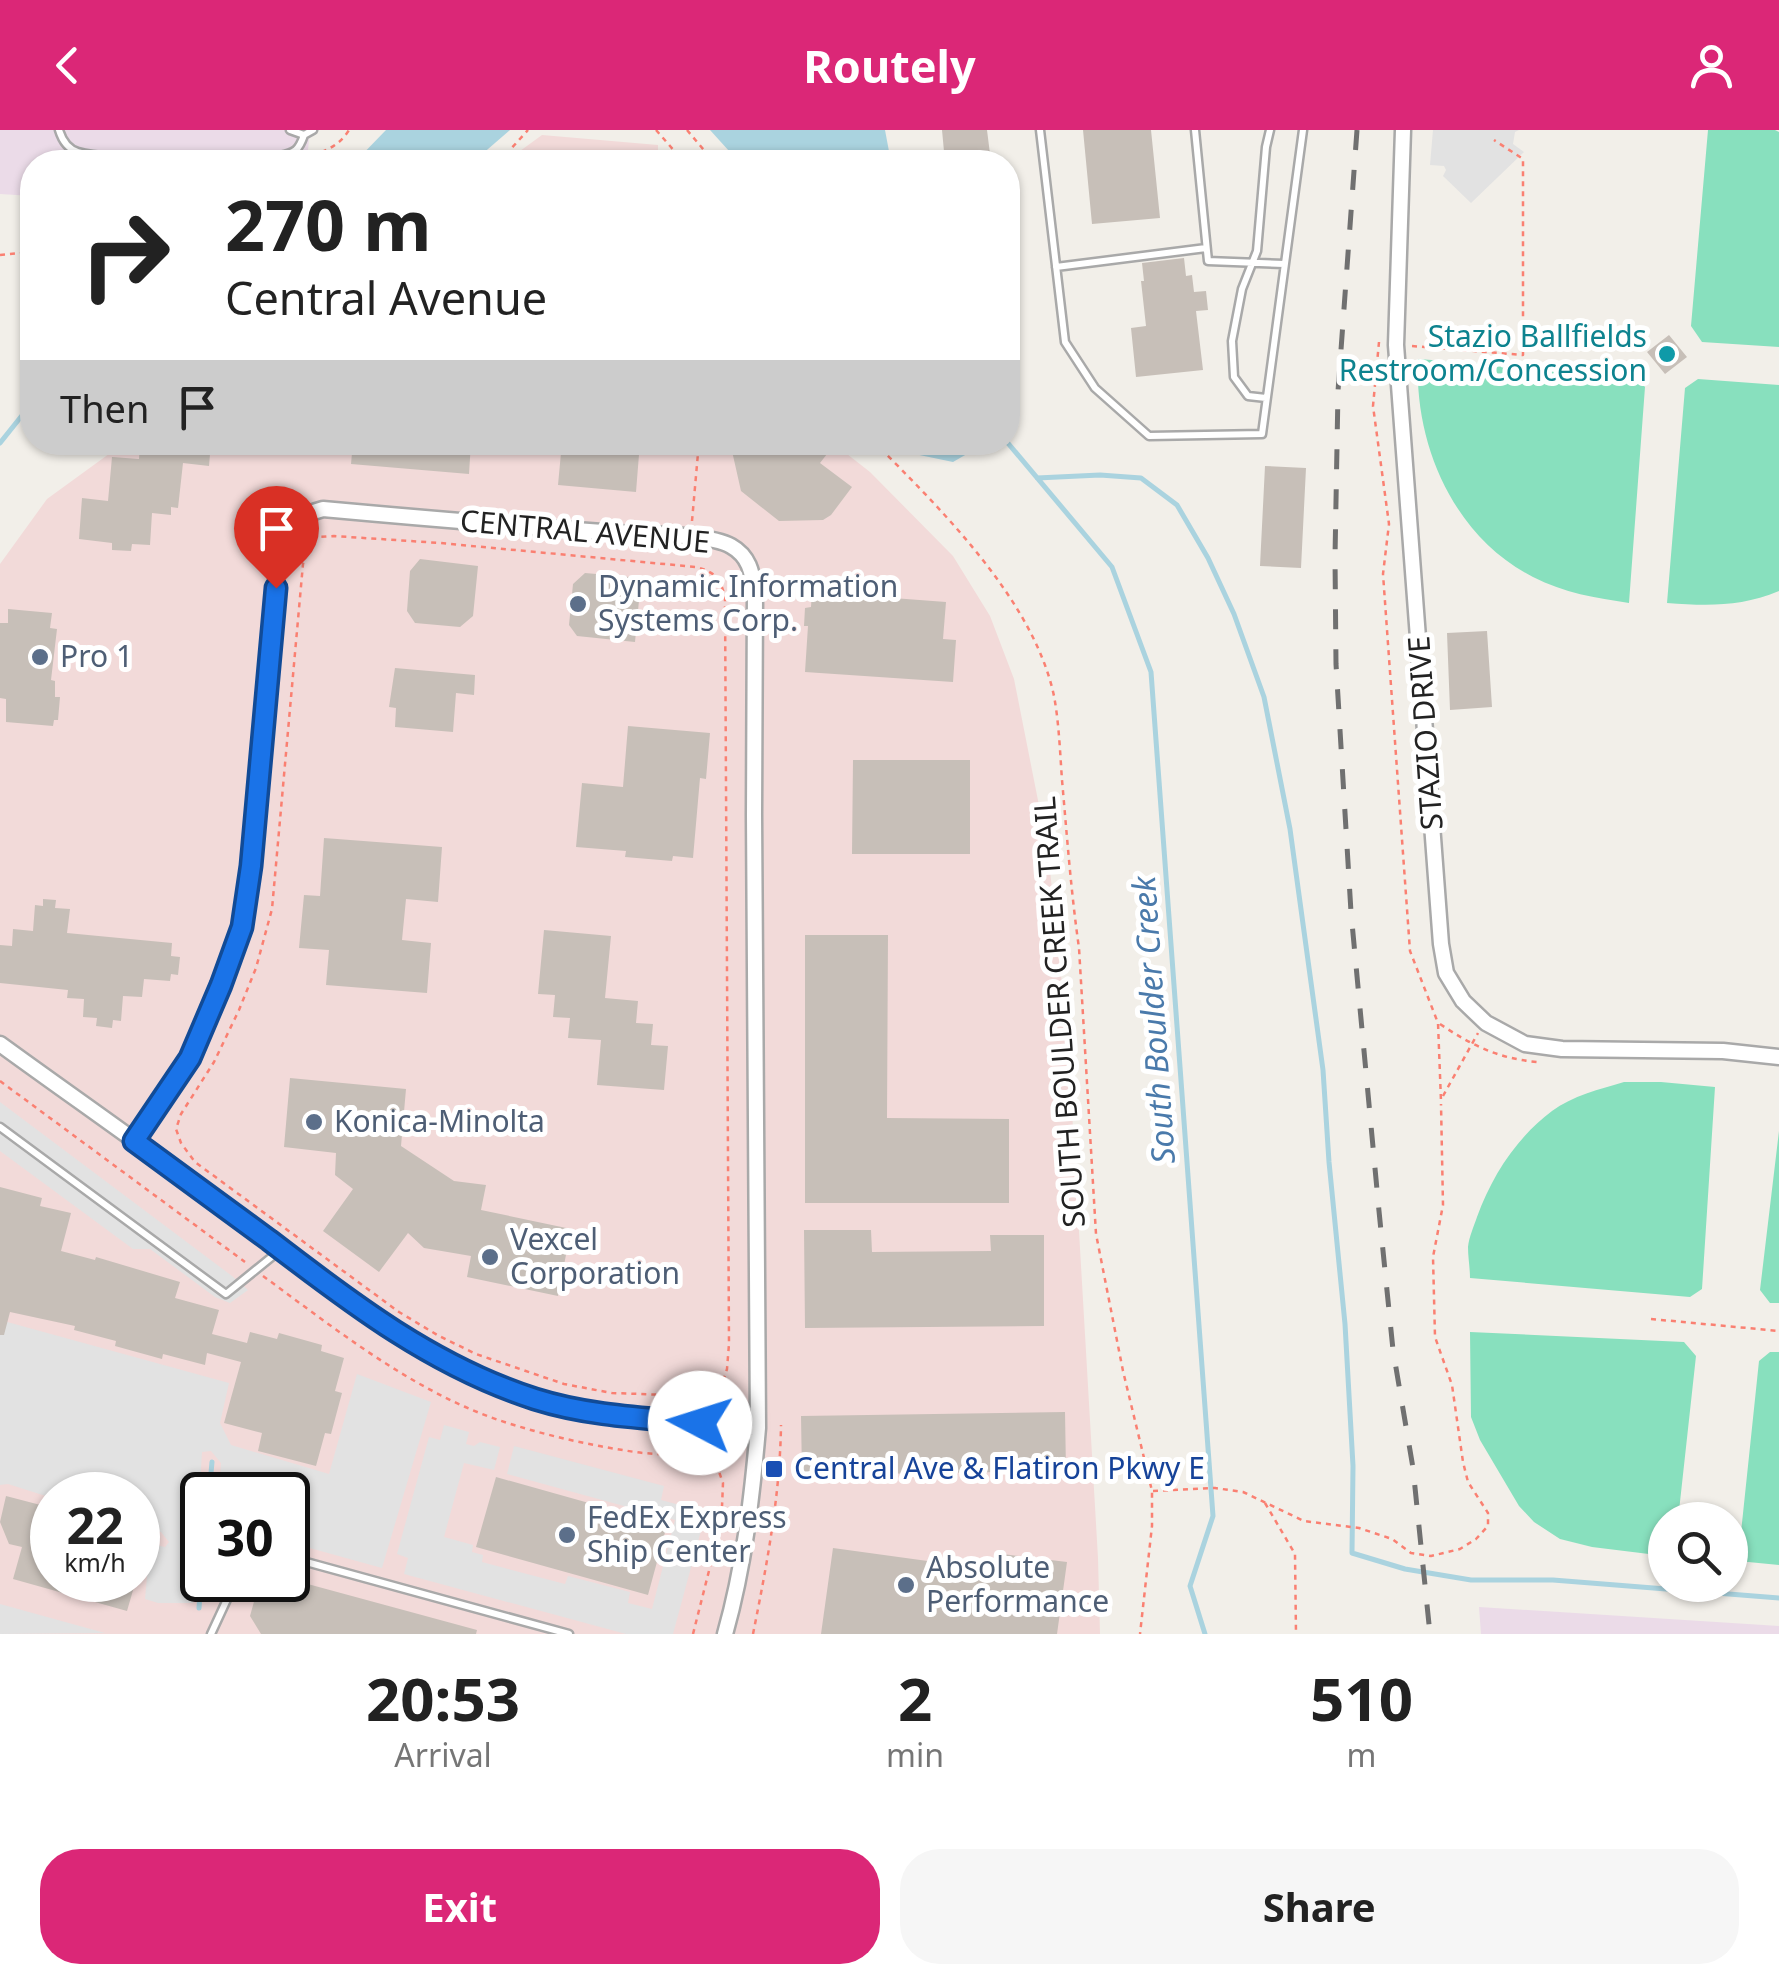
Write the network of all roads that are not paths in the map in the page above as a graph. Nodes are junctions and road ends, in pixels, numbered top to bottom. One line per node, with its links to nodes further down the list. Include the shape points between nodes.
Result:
1 (59, 130): 10 (lane)
2 (290, 130): 9 (lane)
3 (313, 130): 9 (lane)
4 (1040, 130): 15 (lane)
5 (1195, 130): 12 (lane)
6 (1270, 130): 13 (lane)
7 (1302, 130): 14 (lane)
8 (1403, 130): 18 (street, STAZIO DRIVE, via 1396,345 1446,973 1486,1022 1525,1044)
9 (304, 136): 11 (lane)
10 (73, 150)
11 (298, 150)
12 (1206, 248): 13 (lane, via 1208,261); 15 (lane)
13 (1252, 263): 14 (lane); 16 (lane, via 1232,340 1234,377 1248,396)
14 (1284, 264): 16 (lane)
15 (1056, 267): 16 (lane, via 1065,342 1095,388 1149,436 1262,434)
16 (1267, 398)
17 (0, 1044): 20 (street)
18 (1779, 1057)
19 (0, 1127): 21 (lane, via 226,1294)
20 (134, 1141): 21 (street); 22 (street, CENTRAL AVENUE, via 190,1058 242,927 278,557 284,533 303,514 323,508 691,538 734,548 750,566 756,591)
21 (280, 1250): 22 (street, via 423,1349 538,1400 598,1414)
22 (758, 1428): 27 (street, CENTRAL AVENUE, via 738,1590)
23 (310, 1563): 26 (lane)
24 (226, 1602): 25 (lane)
25 (211, 1634)
26 (569, 1634)
27 (725, 1634)

